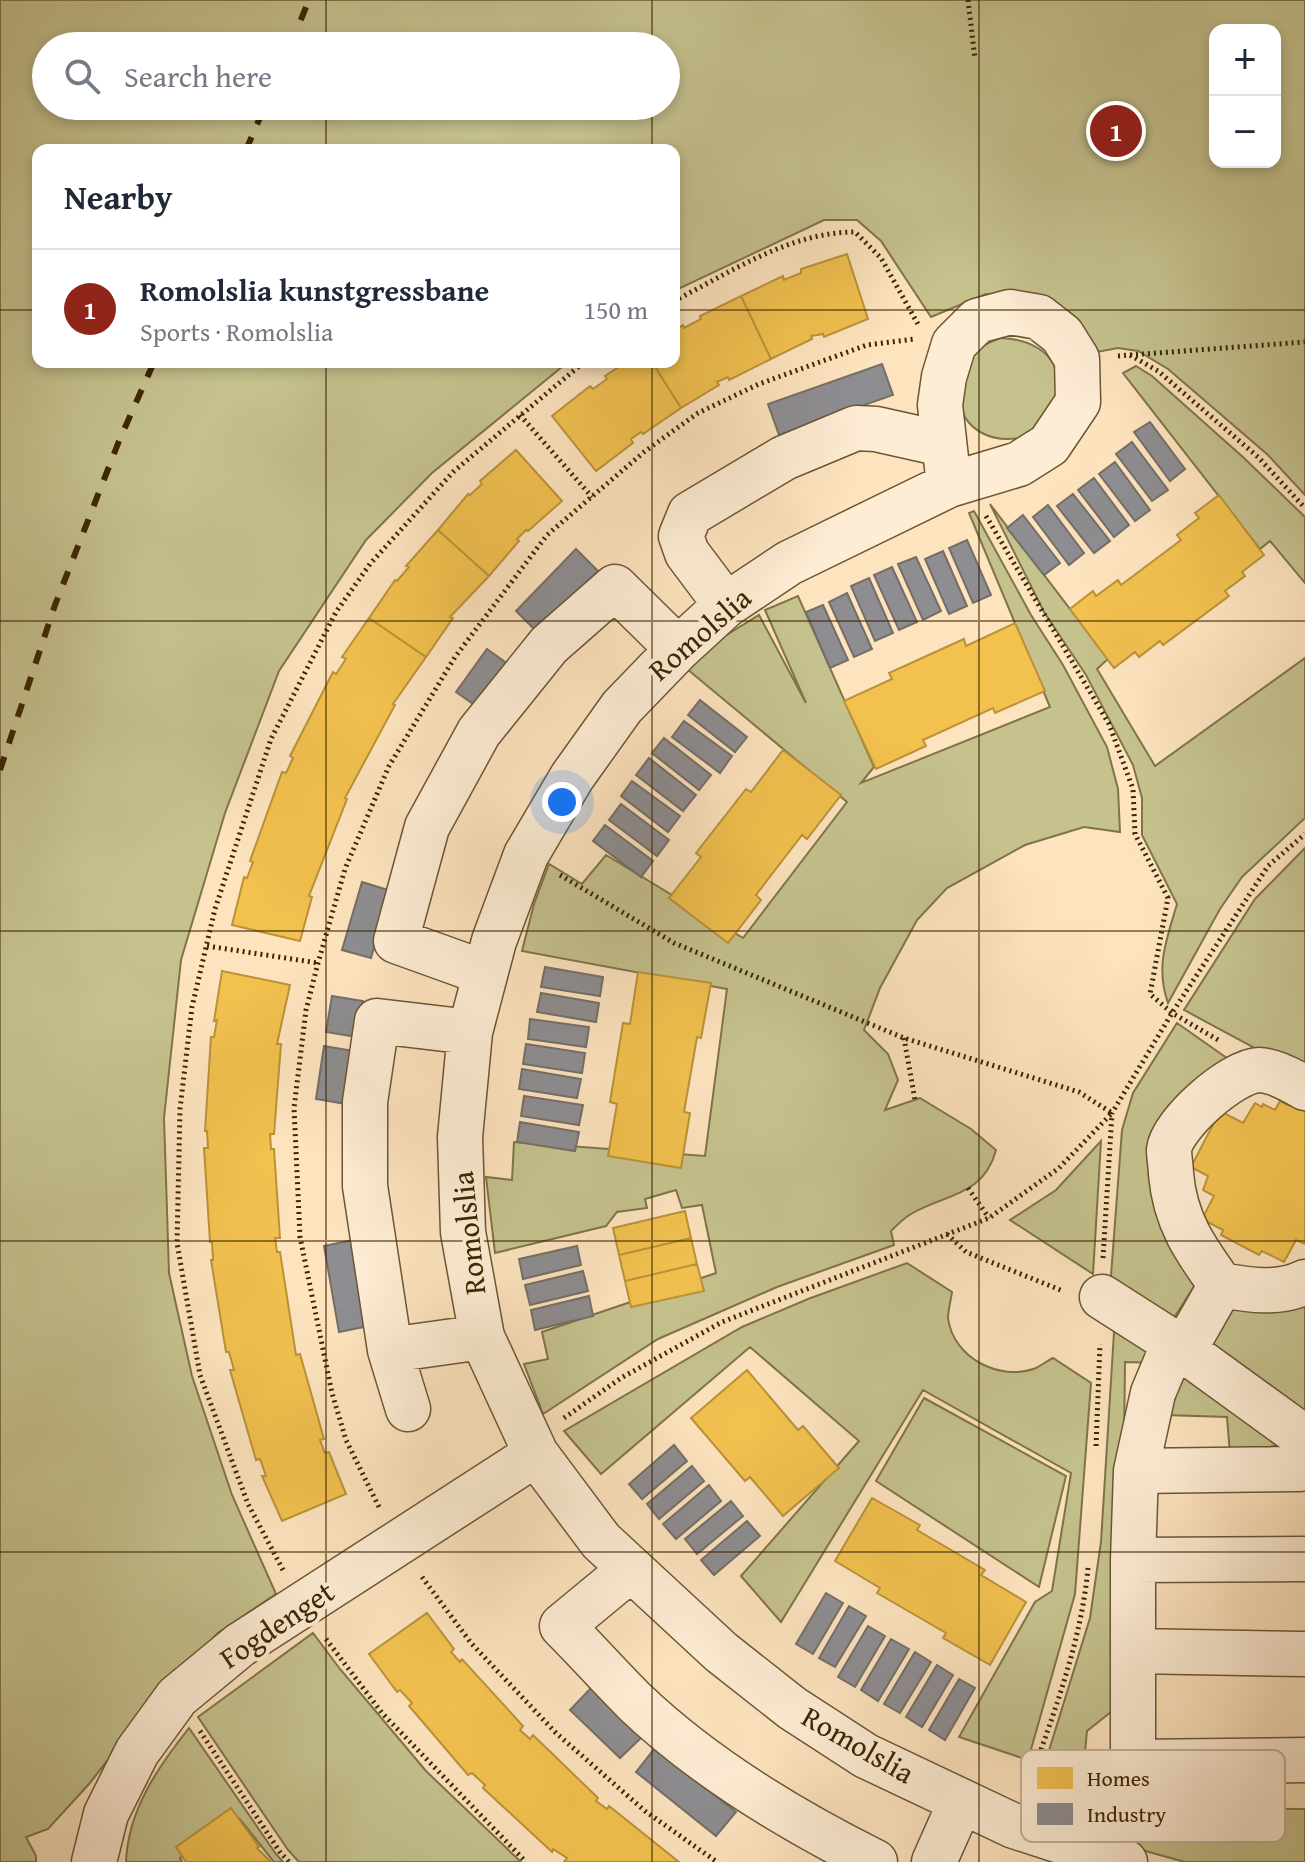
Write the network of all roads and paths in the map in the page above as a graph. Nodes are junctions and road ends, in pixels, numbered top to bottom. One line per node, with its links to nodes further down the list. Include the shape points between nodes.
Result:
1 (968, 0): 2 (path)
2 (975, 59)
3 (680, 298): 10 (path, via 784,245 830,232 855,232 881,258 926,337 867,345 759,384 698,413)
4 (1305, 342): 5 (path)
5 (1130, 355): 6 (path); 11 (path, via 1158,371 1258,457)
6 (1077, 359): 9 (street, Romolslia, via 1078,402 1049,445 1019,464); 9 (street, via 1062,335 1039,317 1010,312 977,321 954,344 944,377 940,405)
7 (577, 368): 8 (path)
8 (520, 415): 10 (path); 15 (path, via 453,472 370,564 336,612 271,739)
9 (955, 469): 12 (street, Romolslia); 12 (street, via 876,429 856,428 784,458 690,514 681,536 687,553); 20 (path, via 1109,724 1133,789 1135,834 1168,898 1150,994 1255,1062)
10 (592, 497): 16 (path, via 547,535 455,657 417,718 389,766 345,869)
11 (1305, 508)
12 (726, 605): 13 (street, Romolslia)
13 (678, 649): 14 (street, Romolslia, via 622,707); 17 (street, via 615,587 549,645 479,732 427,827 396,941)
14 (526, 855): 17 (street, Romolslia); 19 (path, via 674,943)
15 (207, 946): 16 (path); 41 (path, via 192,1007 180,1109 177,1243 200,1375 248,1504)
16 (318, 963): 37 (path, via 306,1010 294,1108 300,1237 346,1440)
17 (485, 973): 18 (street, Romolslia)
18 (470, 1032): 29 (street, Romolslia, via 460,1137 463,1232); 31 (street, via 377,1021 365,1102 365,1186)
19 (904, 1038): 22 (path); 24 (path, via 1079,1092 1112,1113 1059,1168)
20 (1258, 1070): 21 (street); 27 (street, via 1223,1084 1202,1102 1169,1147 1178,1213 1190,1242)
21 (1305, 1088)
22 (915, 1100)
23 (968, 1188): 24 (path)
24 (989, 1218): 25 (path)
25 (947, 1234): 28 (path, via 966,1252 1058,1291); 34 (path, via 722,1322 621,1378)
26 (1305, 1282): 27 (street, via 1251,1291)
27 (1221, 1285): 30 (street)
28 (1102, 1297): 30 (street)
29 (482, 1337): 31 (street); 34 (street, Romolslia)
30 (1179, 1347): 33 (street); 36 (street, via 1153,1393)
31 (390, 1350): 32 (street)
32 (408, 1409)
33 (1305, 1438)
34 (533, 1447): 37 (street, Fogdenget); 40 (street, Romolslia, via 601,1541)
35 (1305, 1463): 36 (street, via 1300,1469)
36 (1136, 1471): 39 (street)
37 (398, 1544): 41 (street, Fogdenget); 54 (path, via 471,1643 556,1733 645,1811)
38 (1305, 1559): 39 (street)
39 (1133, 1560): 42 (street)
40 (631, 1569): 48 (street, Romolslia, via 721,1652 792,1708 866,1756); 55 (street, via 562,1626 637,1703 722,1773)
41 (302, 1607): 44 (street, Fogdenget, via 240,1645); 53 (path, via 382,1713)
42 (1133, 1651): 43 (street); 45 (street)
43 (1305, 1654)
44 (177, 1697): 51 (street, Fogdenget, via 131,1764 106,1814); 52 (path)
45 (1133, 1750)
46 (1285, 1760): 47 (street)
47 (1305, 1760)
48 (961, 1801): 49 (street, Romolslia); 56 (street)
49 (1021, 1828)
50 (1063, 1842): 57 (street, Romolslia)
51 (94, 1862)
52 (289, 1862)
53 (526, 1862)
54 (717, 1862)
55 (875, 1862)
56 (934, 1862)
57 (1125, 1862)

